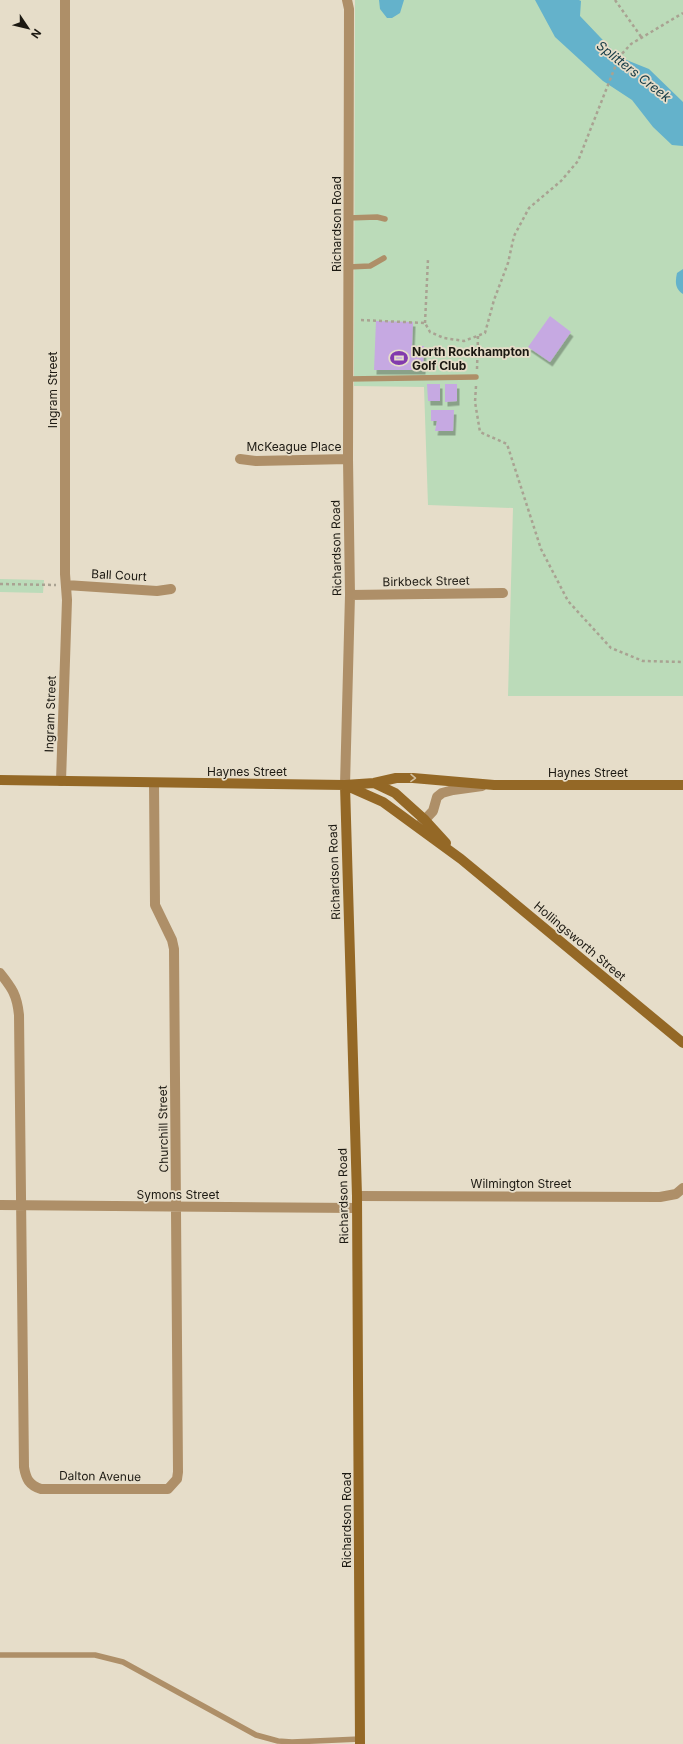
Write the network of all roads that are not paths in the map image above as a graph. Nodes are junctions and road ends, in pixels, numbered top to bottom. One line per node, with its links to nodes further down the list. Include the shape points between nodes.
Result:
1 (65, 0): 11 (street, Ingram Street)
2 (347, 0): 3 (street, Richardson Road)
3 (348, 218): 4 (lane); 6 (street, Richardson Road)
4 (385, 219)
5 (384, 258): 6 (lane, via 370,266)
6 (348, 267): 8 (street, Richardson Road)
7 (476, 377): 8 (lane)
8 (348, 379): 10 (street, Richardson Road)
9 (240, 459): 10 (street, McKeague Place)
10 (348, 459): 14 (street, Richardson Road)
11 (66, 585): 12 (street, Ball Court, via 157,591); 16 (street, Ingram Street)
12 (171, 589)
13 (503, 593): 14 (street, Birkbeck Street)
14 (350, 595): 19 (street, Richardson Road)
15 (0, 780): 16 (street, Haynes Street)
16 (61, 781): 18 (street, Haynes Street)
17 (374, 782): 19 (street, Haynes Street); 20 (street, Haynes Street, one-way to 20, via 413,778); 22 (street, Hollingsworth Street, via 395,793)
18 (154, 783): 19 (street, Haynes Street); 31 (street, Churchill Street, via 155,905 174,949)
19 (345, 785): 23 (street, Hollingsworth Street, via 383,802); 28 (street, Richardson Road)
20 (494, 785): 21 (street, Haynes Street); 22 (street, Haynes Street, via 442,793 437,797 432,811)
21 (683, 785)
22 (425, 820): 23 (street, Haynes Street); 24 (street, Hollingsworth Street)
23 (417, 827): 24 (street, Hollingsworth Street)
24 (461, 859): 26 (street, Hollingsworth Street)
25 (0, 973): 30 (street, via 18,1000 20,1015)
26 (683, 1043)
27 (683, 1188): 28 (street, Wilmington Street, via 676,1194 660,1197)
28 (357, 1196): 32 (street, Richardson Road)
29 (0, 1205): 30 (street, Symons Street)
30 (22, 1205): 31 (street, Symons Street); 33 (street, Dalton Avenue, via 25,1475 33,1487 41,1489 162,1490 168,1489)
31 (177, 1207): 32 (street, Symons Street); 33 (street, Churchill Street)
32 (357, 1208): 35 (street, Richardson Road)
33 (177, 1479)
34 (0, 1656): 36 (lane, via 95,1655 123,1662 256,1735)
35 (360, 1742): 36 (lane)
36 (278, 1743)

